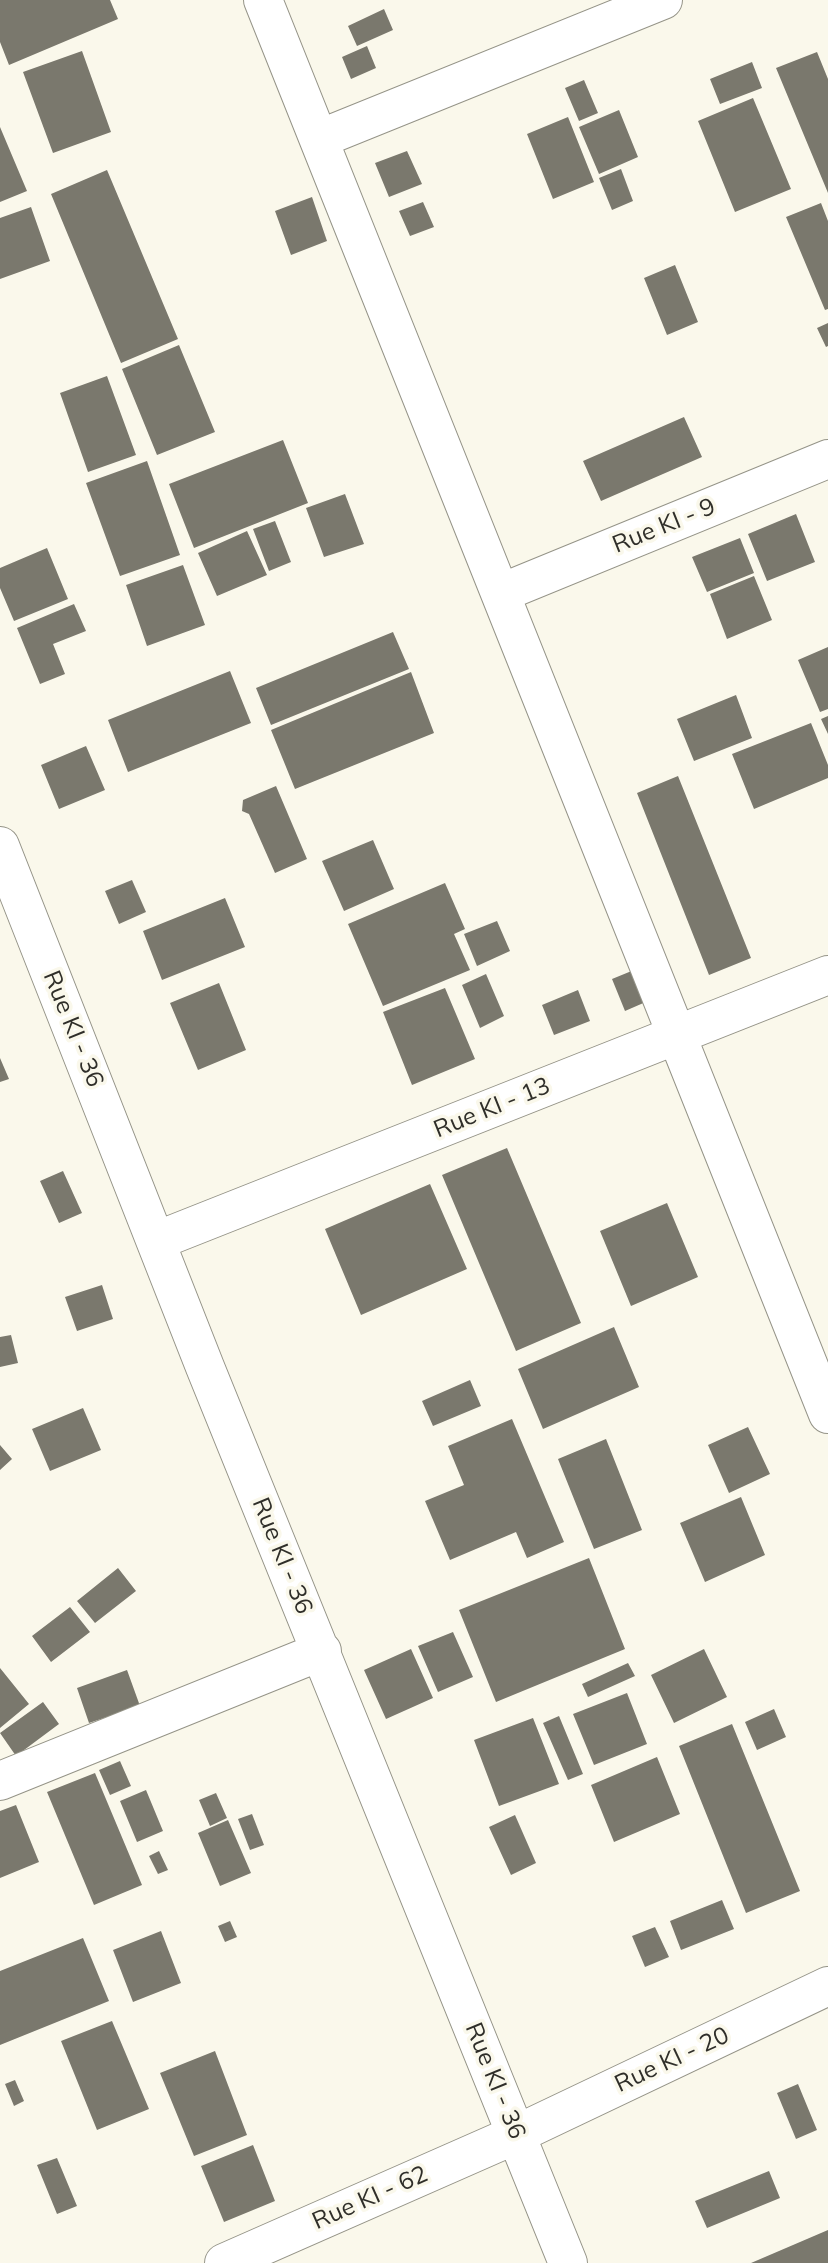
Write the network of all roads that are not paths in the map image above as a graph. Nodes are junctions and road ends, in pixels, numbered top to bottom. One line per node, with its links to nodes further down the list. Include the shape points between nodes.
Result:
1 (263, 0): 3 (street)
2 (663, 0): 3 (street)
3 (319, 139): 5 (street)
4 (828, 459): 5 (street, Rue KI - 9)
5 (501, 593): 8 (street)
6 (0, 846): 9 (street, Rue KI - 36)
7 (828, 975): 8 (street, Rue KI - 13)
8 (675, 1036): 9 (street, Rue KI - 13); 10 (street)
9 (156, 1241): 11 (street, Rue KI - 36)
10 (828, 1414)
11 (322, 1651): 12 (street); 14 (street, Rue KI - 36)
12 (0, 1781)
13 (828, 1986): 14 (street, Rue KI - 20)
14 (517, 2134): 15 (street, Rue KI - 62); 16 (street, Rue KI - 36)
15 (224, 2263)
16 (568, 2263)

